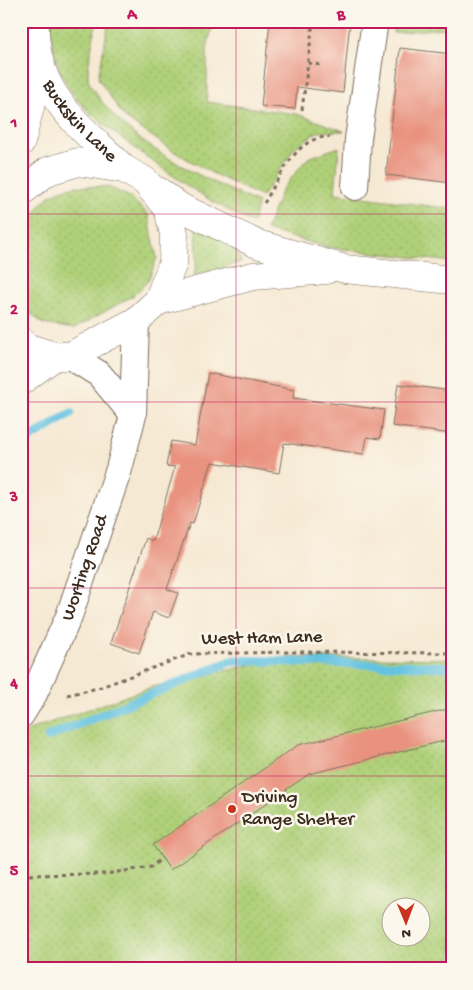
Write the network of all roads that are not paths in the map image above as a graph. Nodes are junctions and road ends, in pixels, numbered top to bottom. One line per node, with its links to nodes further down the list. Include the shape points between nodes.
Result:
1 (36, 21): 3 (main road, Buckskin Lane)
2 (375, 21): 6 (street, via 358,139)
3 (40, 68): 4 (main road, Buckskin Lane); 5 (main road, Buckskin Lane, via 55,98 78,124)
4 (21, 142)
5 (134, 175): 7 (main road, via 78,162 48,171); 8 (main road, via 180,207 257,244); 10 (main road, via 168,209 174,234 173,263)
6 (355, 187)
7 (21, 192)
8 (344, 269): 9 (main road); 10 (main road, via 253,276)
9 (452, 280)
10 (158, 301): 11 (main road)
11 (136, 321): 13 (main road); 15 (street, Worting Road)
12 (21, 341): 13 (main road, via 26,347)
13 (62, 356): 14 (main road); 15 (street, via 99,374)
14 (21, 381)
15 (133, 415): 16 (street, Worting Road, via 86,572 34,694)
16 (21, 715)

